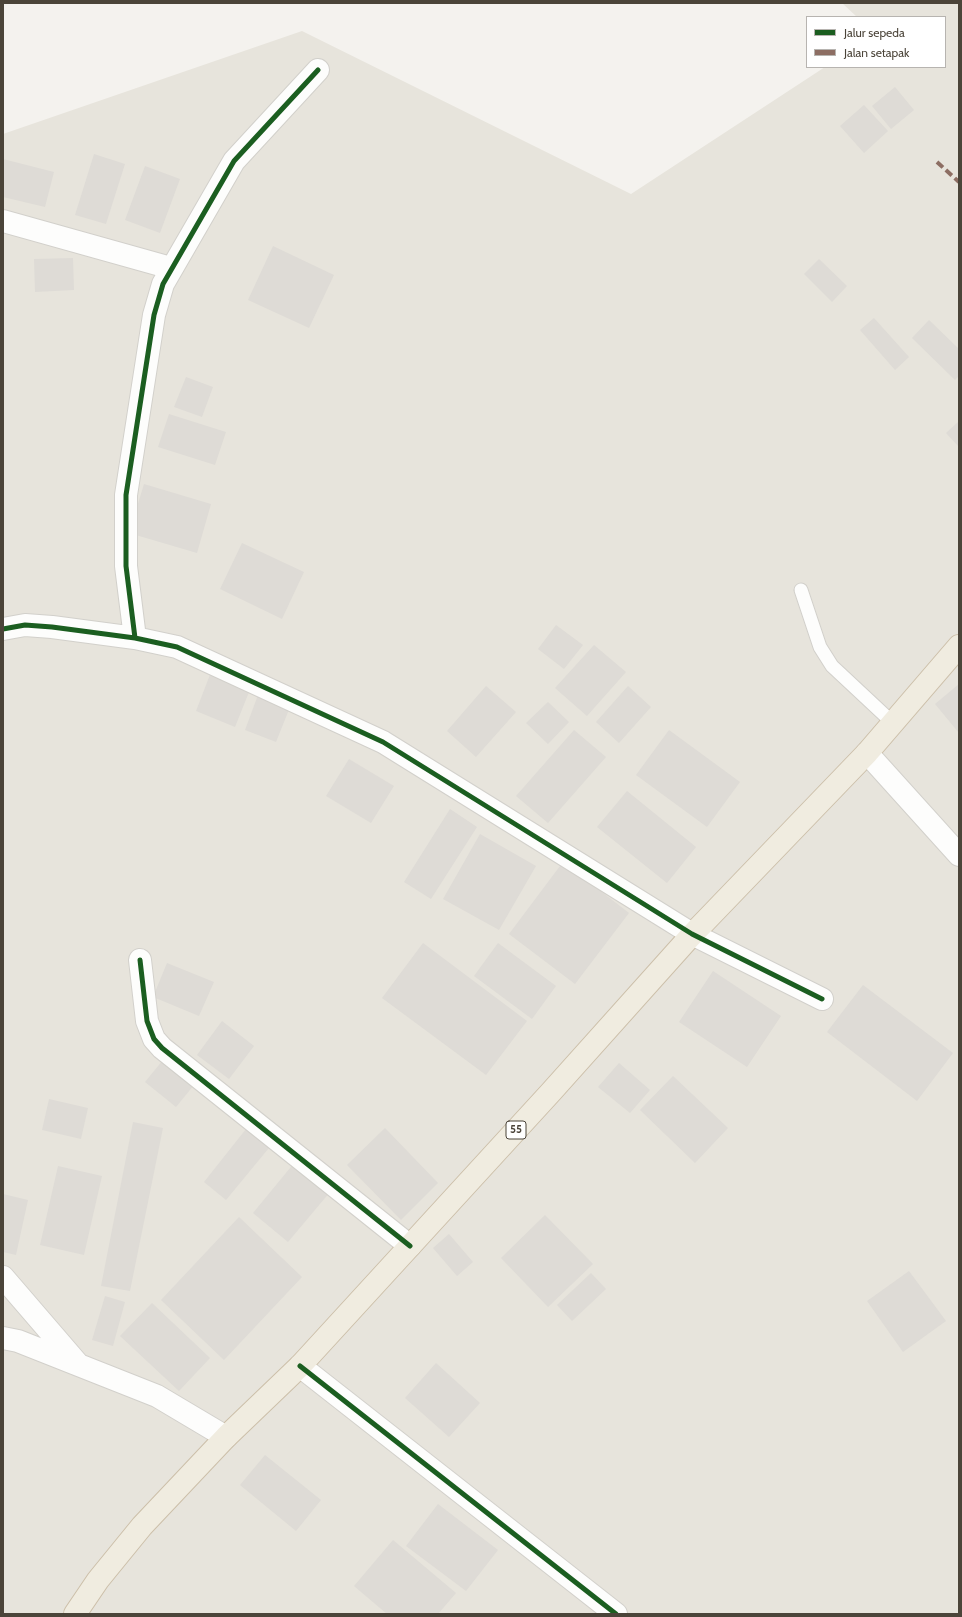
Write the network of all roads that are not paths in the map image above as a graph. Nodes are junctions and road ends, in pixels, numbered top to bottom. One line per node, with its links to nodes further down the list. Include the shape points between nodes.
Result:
1 (318, 70): 3 (street, via 234,162)
2 (3, 220): 3 (street)
3 (171, 268): 6 (street, via 154,314 126,494 126,566)
4 (801, 590): 8 (lane, via 820,647 832,666)
5 (3, 629): 6 (street, via 26,626 52,627)
6 (134, 638): 11 (street, via 177,647 383,742)
7 (959, 646): 8 (highway, 55)
8 (893, 723): 9 (highway, 55)
9 (867, 753): 10 (street); 11 (highway, 55)
10 (959, 855)
11 (692, 934): 13 (street); 14 (highway, 55)
12 (140, 960): 14 (street, via 147,1021 154,1039 162,1048)
13 (822, 999)
14 (410, 1246): 18 (highway, 55)
15 (3, 1277): 17 (street)
16 (3, 1338): 17 (street, via 18,1341)
17 (80, 1366): 19 (street, via 157,1396)
18 (300, 1366): 19 (highway, 55); 21 (street)
19 (226, 1437): 20 (highway, 55, via 142,1526)
20 (74, 1614)
21 (616, 1614)

